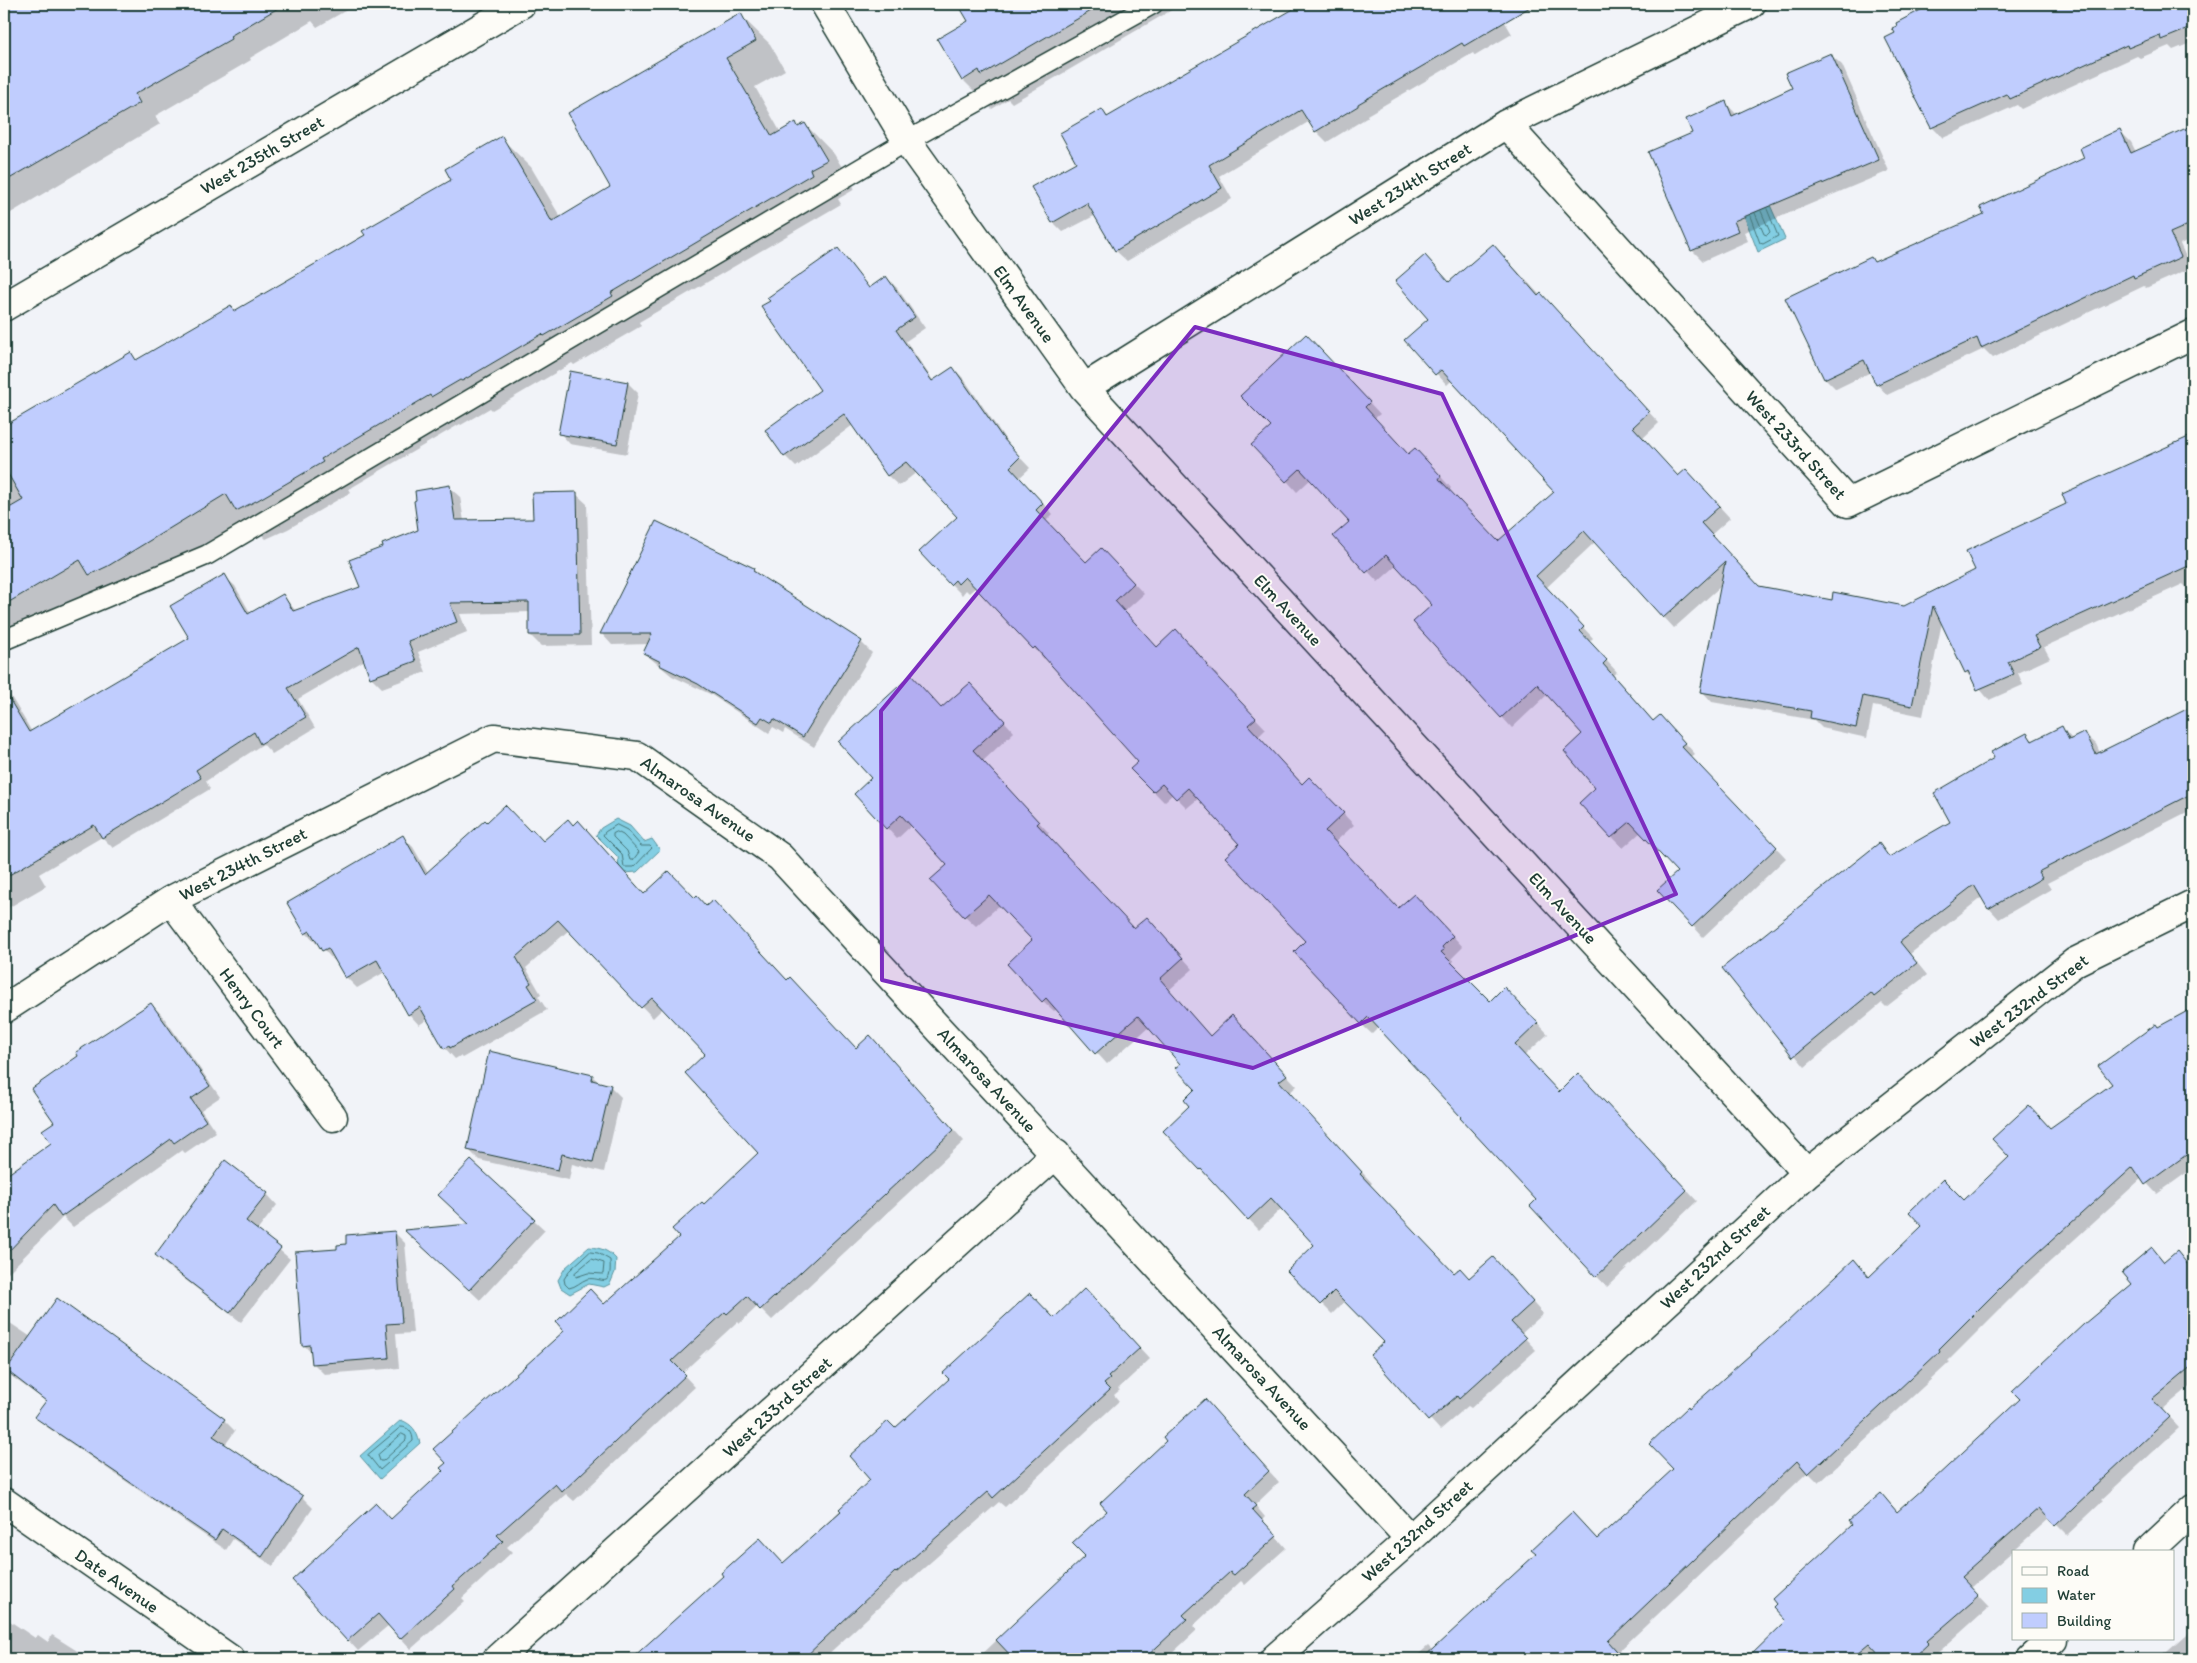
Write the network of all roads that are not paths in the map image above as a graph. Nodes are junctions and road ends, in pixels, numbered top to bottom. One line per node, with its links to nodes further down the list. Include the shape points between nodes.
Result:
1 (521, 4): 7 (street, West 235th Street)
2 (825, 4): 6 (street, Elm Avenue)
3 (1153, 4): 6 (lane)
4 (1750, 4): 5 (street, West 234th Street)
5 (1506, 124): 8 (street, West 233rd Street, via 1848,503); 9 (street, West 234th Street)
6 (907, 141): 9 (street, Elm Avenue); 10 (lane, via 207,555)
7 (4, 307)
8 (2193, 334)
9 (1084, 388): 17 (street, Elm Avenue)
10 (4, 640)
11 (494, 738): 12 (street, West 234th Street); 16 (street, Almarosa Avenue, via 637,756 780,857)
12 (171, 900): 14 (street, West 234th Street); 15 (street, Henry Court)
13 (2193, 904): 17 (street, West 232nd Street, via 2076,962)
14 (4, 1009)
15 (333, 1117)
16 (1056, 1154): 20 (street, Almarosa Avenue); 24 (street, West 233rd Street)
17 (1807, 1173): 20 (street, West 232nd Street)
18 (4, 1502): 23 (street, Date Avenue)
19 (2193, 1509): 21 (street)
20 (1410, 1539): 25 (street, West 232nd Street)
21 (2149, 1550)
22 (2052, 1640): 26 (street)
23 (230, 1659)
24 (497, 1659)
25 (1274, 1659)
26 (2031, 1659)

